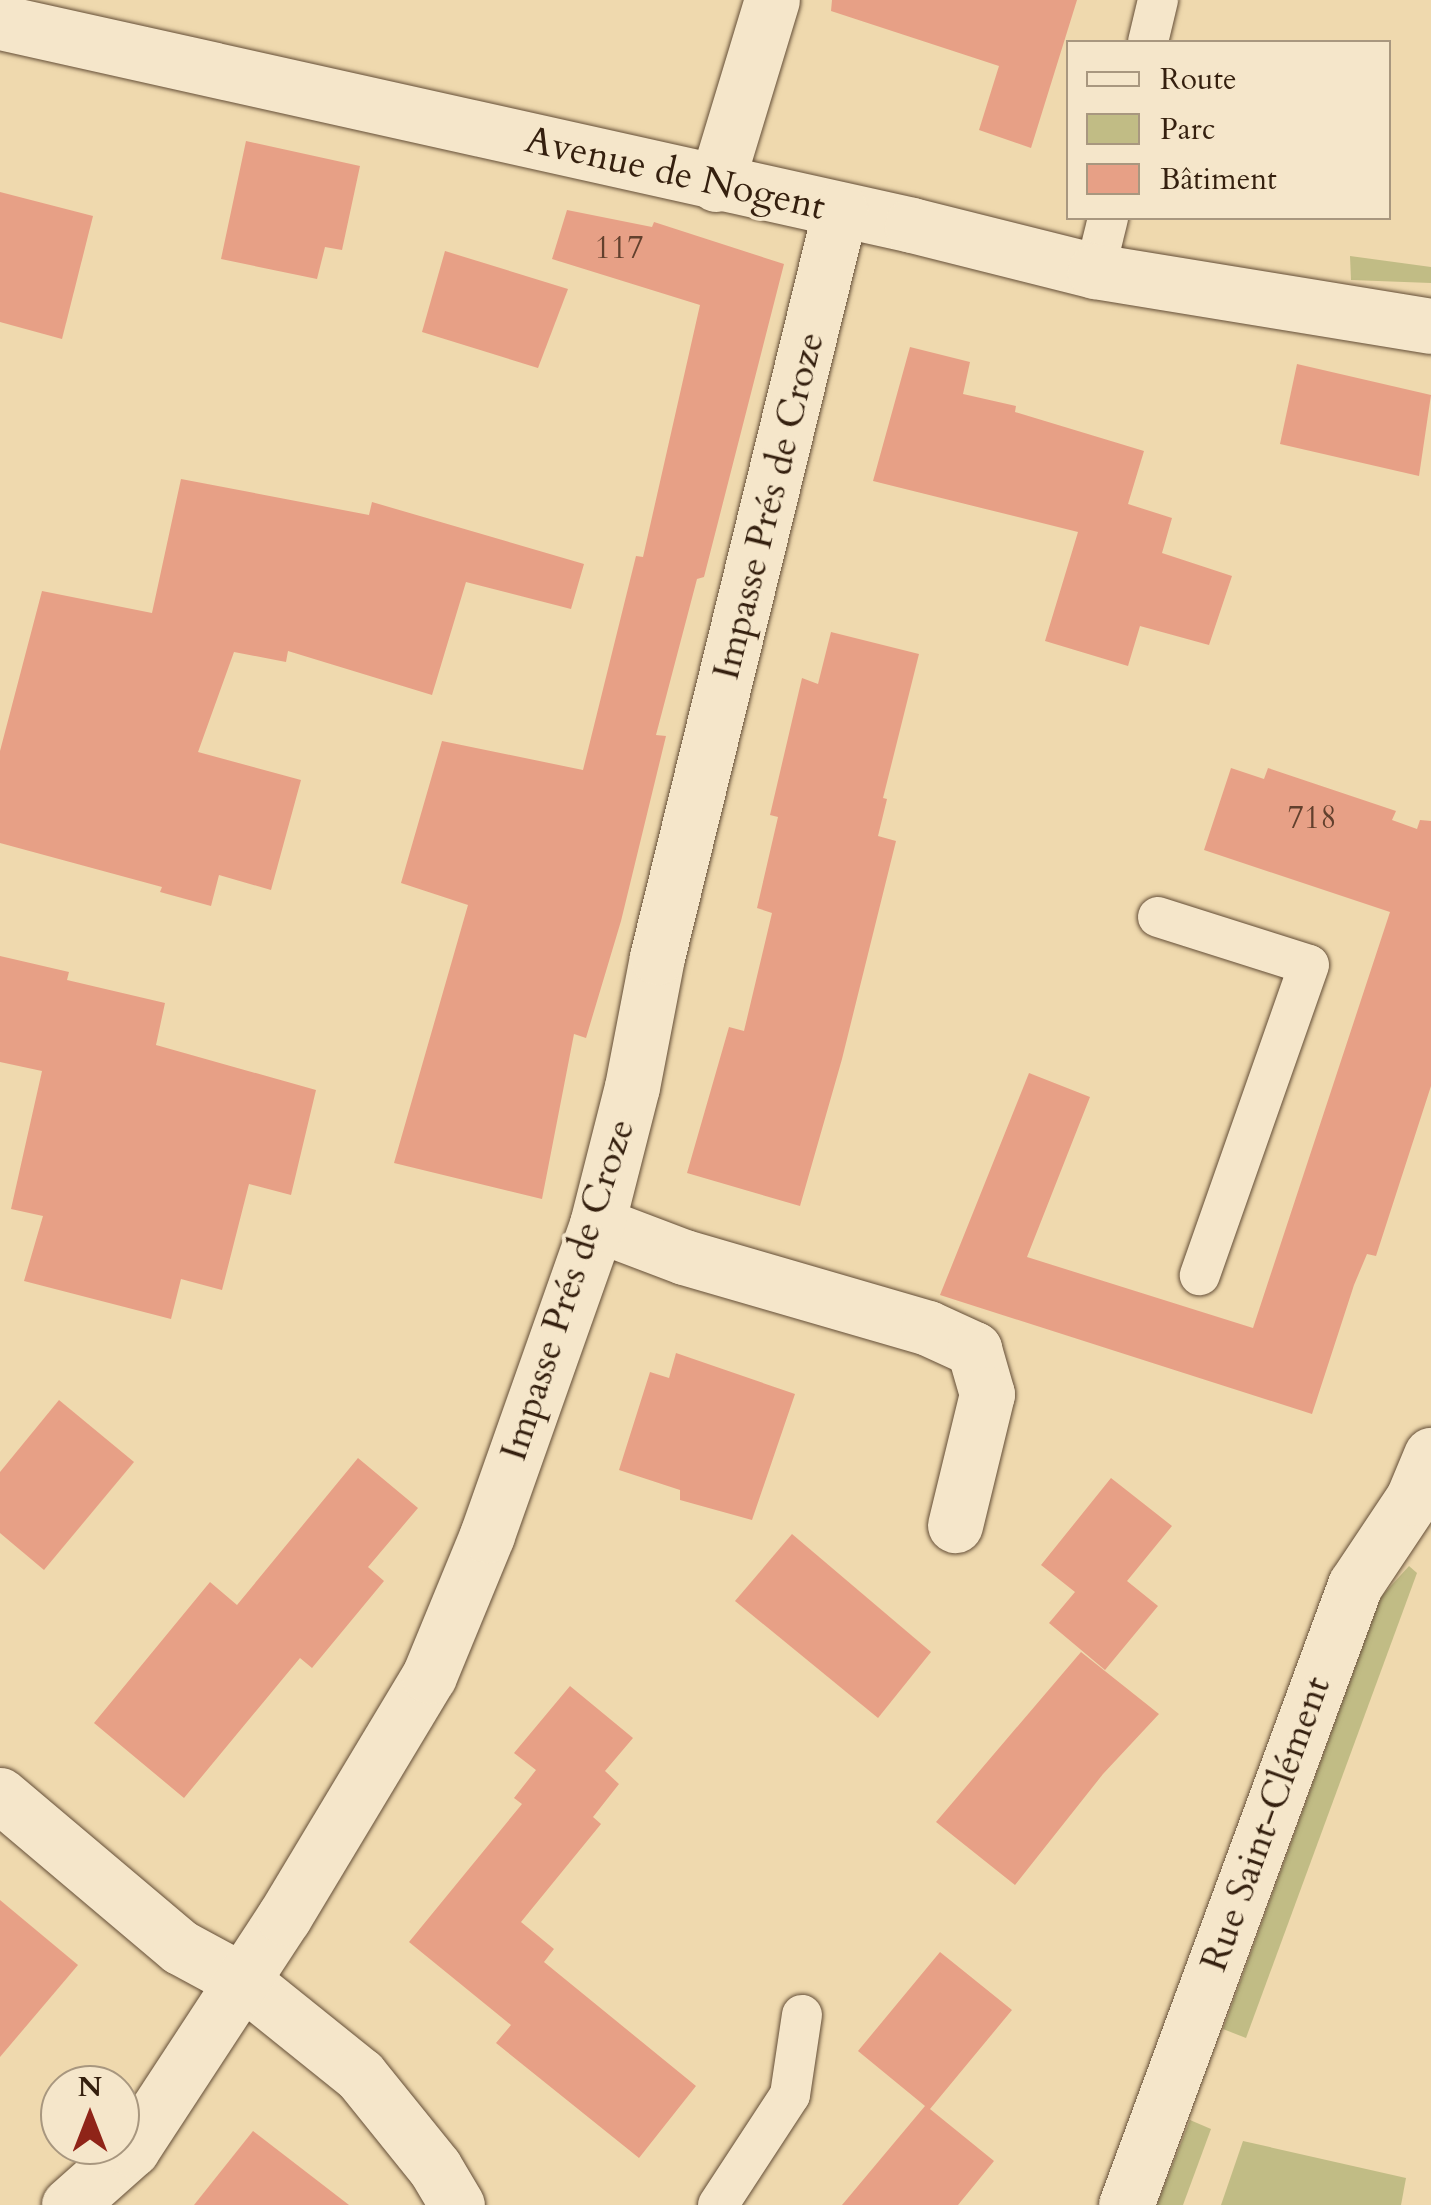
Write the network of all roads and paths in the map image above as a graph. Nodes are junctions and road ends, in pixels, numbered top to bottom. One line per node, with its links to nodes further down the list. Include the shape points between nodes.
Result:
1 (772, 0): 6 (street)
2 (1158, 0): 5 (lane)
3 (81, 20): 4 (street, Avenue de Nogent); 6 (street, Avenue de Nogent)
4 (0, 22)
5 (1148, 40)
6 (716, 184): 7 (street, Avenue de Nogent)
7 (840, 210): 9 (street, Avenue de Nogent); 14 (street, Impasse Prés de Croze)
8 (1108, 220): 9 (lane)
9 (1095, 271): 11 (street, Avenue de Nogent)
10 (1431, 312): 11 (street, Avenue de Nogent)
11 (1353, 313): 12 (street, Avenue de Nogent)
12 (1431, 326)
13 (1158, 917): 15 (lane, via 1309,965)
14 (598, 1224): 17 (street, via 684,1257 928,1328 974,1350 987,1394); 19 (street, Impasse Prés de Croze, via 488,1535 429,1676)
15 (1200, 1275)
16 (1431, 1455): 24 (street, Rue Saint-Clément, via 1413,1498 1355,1586)
17 (955, 1525)
18 (0, 1796): 19 (street, via 180,1947)
19 (243, 1981): 21 (street, Impasse Prés de Croze, via 132,2149); 22 (street, via 360,2075)
20 (802, 2015): 23 (lane, via 790,2095)
21 (69, 2205)
22 (457, 2205)
23 (718, 2205)
24 (1126, 2205)

